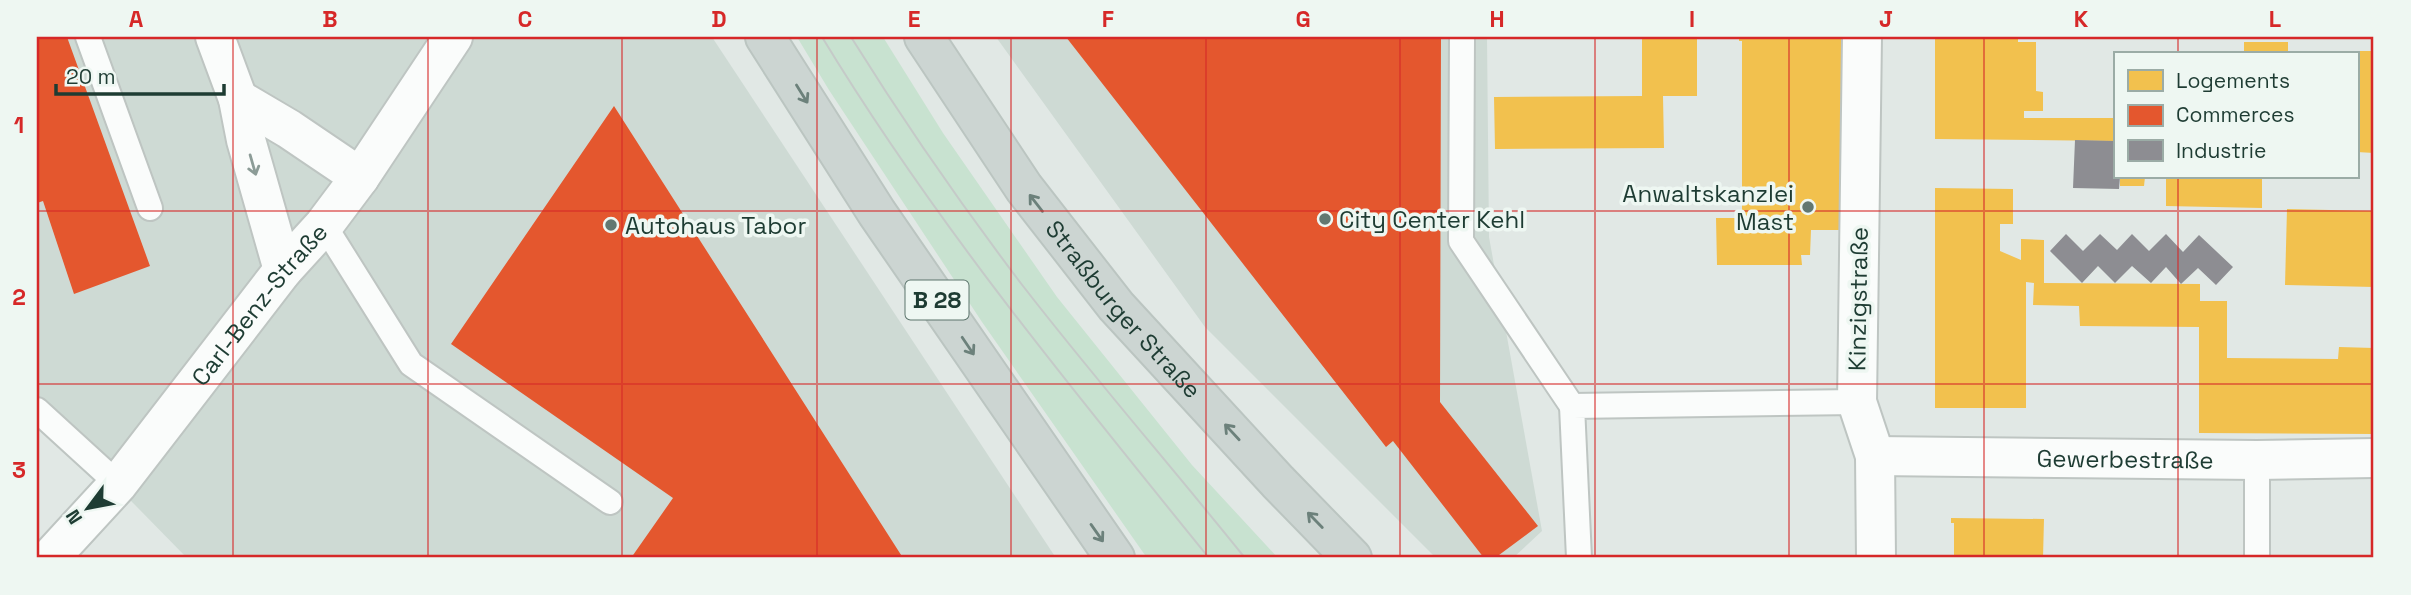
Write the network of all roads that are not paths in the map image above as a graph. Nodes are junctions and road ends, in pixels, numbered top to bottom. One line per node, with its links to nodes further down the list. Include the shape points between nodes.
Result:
1 (88, 37): 10 (lane)
2 (215, 37): 8 (street)
3 (453, 37): 9 (street, Carl-Benz-Straße)
4 (765, 37): 22 (main road, B 28, one-way to 22, via 877,213)
5 (923, 37): 23 (main road, Straßburger Straße, one-way to 5, via 1116,306 1024,188)
6 (1462, 37): 14 (lane, via 1461,241)
7 (1862, 37): 13 (street, Kinzigstraße)
8 (238, 99): 9 (street); 12 (street, one-way to 12)
9 (360, 177): 11 (street, Carl-Benz-Straße)
10 (150, 208)
11 (324, 225): 12 (street, Carl-Benz-Straße); 20 (lane, via 411,364)
12 (283, 270): 19 (street, Carl-Benz-Straße)
13 (1857, 401): 14 (lane); 16 (street, Kinzigstraße)
14 (1572, 406): 24 (lane)
15 (37, 410): 19 (lane)
16 (1875, 456): 18 (street, Gewerbestraße); 25 (street, Kinzigstraße)
17 (2374, 458): 18 (street, Gewerbestraße)
18 (2257, 460): 26 (lane)
19 (118, 484): 21 (street, Carl-Benz-Straße)
20 (610, 502)
21 (50, 558)
22 (1115, 558)
23 (1352, 558)
24 (1579, 558)
25 (1876, 558)
26 (2257, 558)

